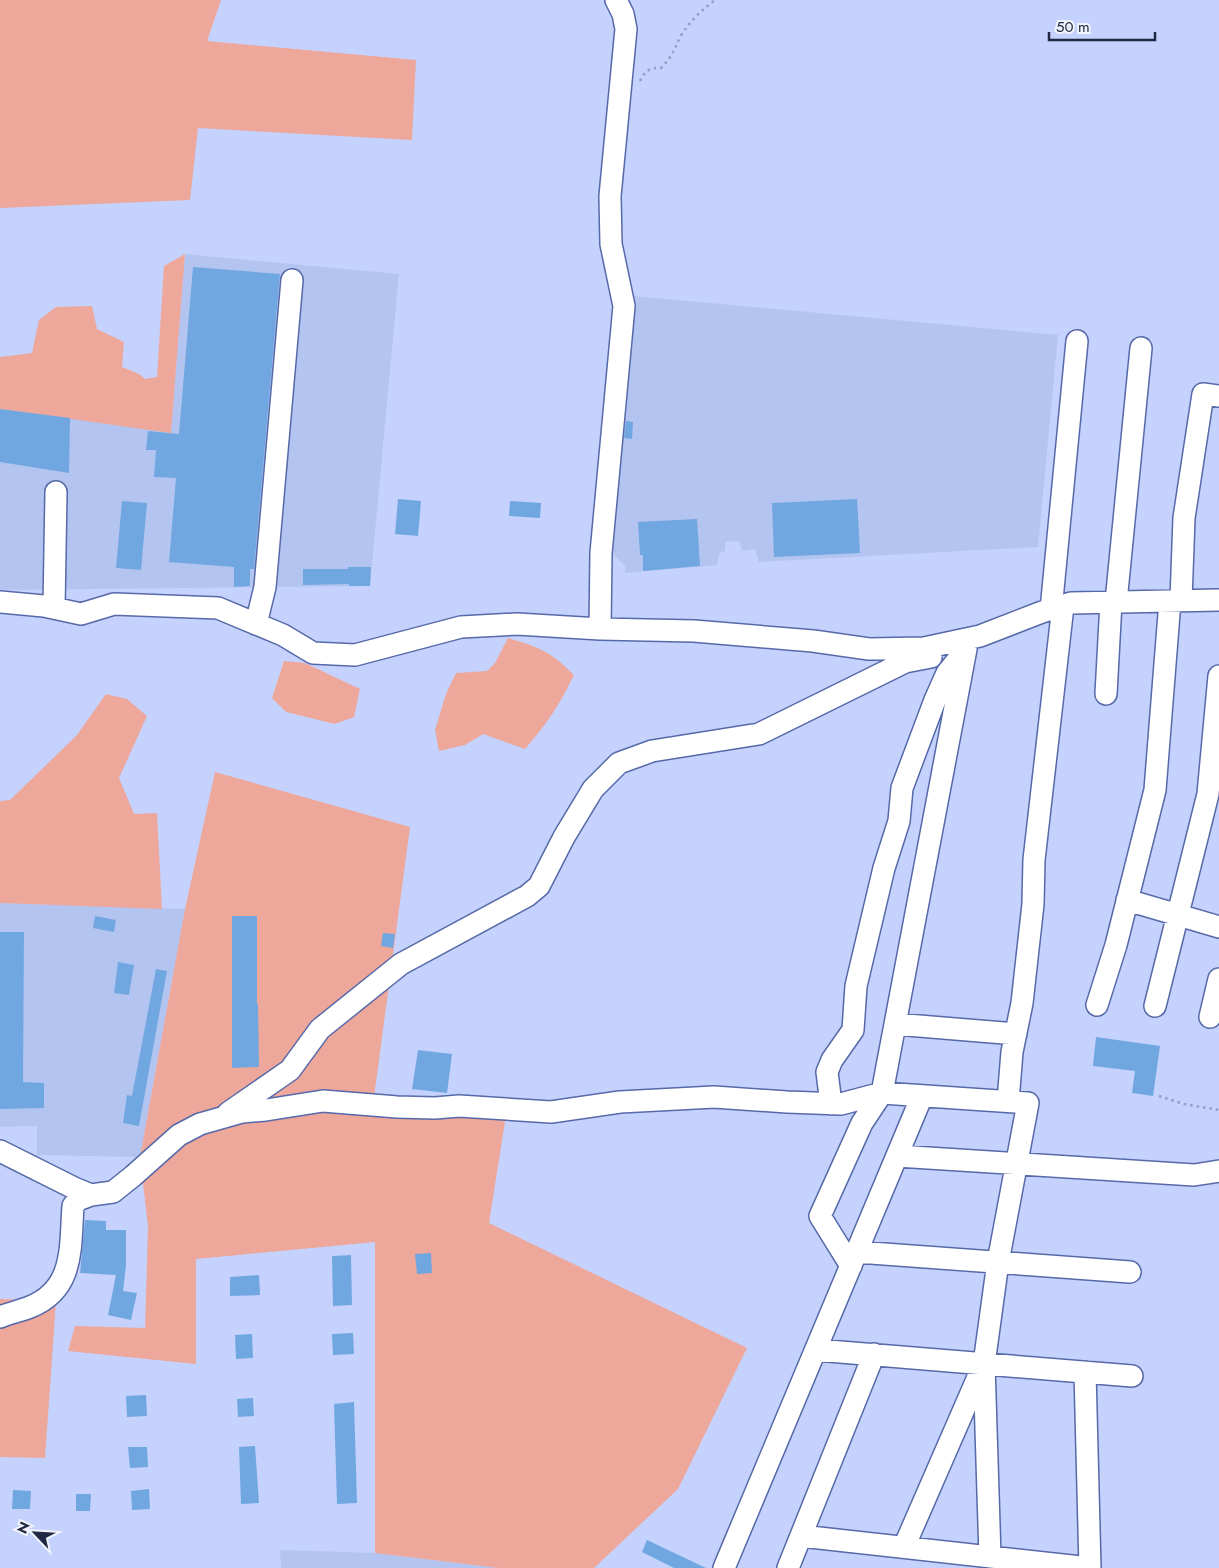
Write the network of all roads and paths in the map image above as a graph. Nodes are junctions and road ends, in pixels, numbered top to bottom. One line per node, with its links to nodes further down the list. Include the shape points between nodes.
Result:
1 (616, 0): 16 (street, via 626,29 610,224 624,306 601,553)
2 (715, 0): 3 (path, via 698,12 669,60 661,68 645,72)
3 (638, 86)
4 (292, 280): 15 (street, via 265,587)
5 (1077, 341): 14 (street)
6 (1141, 348): 12 (street)
7 (1219, 396): 10 (street, via 1203,394)
8 (56, 492): 13 (street)
9 (1219, 600): 10 (street)
10 (1175, 601): 12 (street); 20 (street, via 1155,790)
11 (0, 602): 13 (street)
12 (1113, 602): 14 (street, via 1072,603); 19 (street)
13 (54, 608): 15 (street, via 81,614 114,604 218,608)
14 (1049, 610): 16 (street, via 980,636 924,648 870,649 694,631); 17 (street, via 991,642); 28 (street, via 1032,914)
15 (256, 624): 16 (street, via 313,653 356,655 461,627 516,624)
16 (600, 629)
17 (966, 649): 27 (street); 33 (street, via 947,673 902,788 899,821 884,868 856,986 853,1030 827,1072); 35 (street, via 905,662 759,734 652,751 619,763 592,789 538,886 527,896 401,964 320,1029 290,1070)
18 (1219, 676): 21 (street, via 1208,794)
19 (1106, 694)
20 (1127, 900): 21 (street); 24 (street)
21 (1178, 915): 22 (street); 25 (street)
22 (1219, 927)
23 (1219, 979): 26 (street)
24 (1097, 1005)
25 (1154, 1006)
26 (1210, 1017)
27 (895, 1024): 28 (street); 29 (street)
28 (1016, 1034): 32 (street)
29 (882, 1093): 30 (street); 33 (street); 41 (street, via 862,1123 820,1216)
30 (922, 1096): 32 (street); 37 (street)
31 (1159, 1096): 34 (path)
32 (1008, 1101): 38 (street, via 1028,1103)
33 (831, 1104): 35 (street, via 714,1097 620,1102 551,1112 323,1100 242,1112)
34 (1219, 1110)
35 (218, 1119): 40 (street, via 179,1135 113,1192)
36 (0, 1151): 40 (street)
37 (897, 1156): 38 (street); 41 (street)
38 (1017, 1163): 39 (street, via 1194,1175); 42 (street)
39 (1219, 1171)
40 (91, 1195): 44 (street, via 78,1200 74,1206 67,1269 62,1282 47,1297)
41 (854, 1259): 42 (street); 45 (street)
42 (998, 1262): 43 (street); 47 (street)
43 (1130, 1272)
44 (0, 1317)
45 (816, 1350): 46 (street); 53 (street)
46 (874, 1354): 47 (street); 50 (street)
47 (984, 1364): 48 (street); 51 (street); 52 (street)
48 (1084, 1372): 49 (street); 55 (street)
49 (1132, 1376)
50 (801, 1536): 51 (street); 54 (street)
51 (904, 1547): 52 (street)
52 (990, 1557): 55 (street)
53 (724, 1568)
54 (788, 1568)
55 (1090, 1568)

